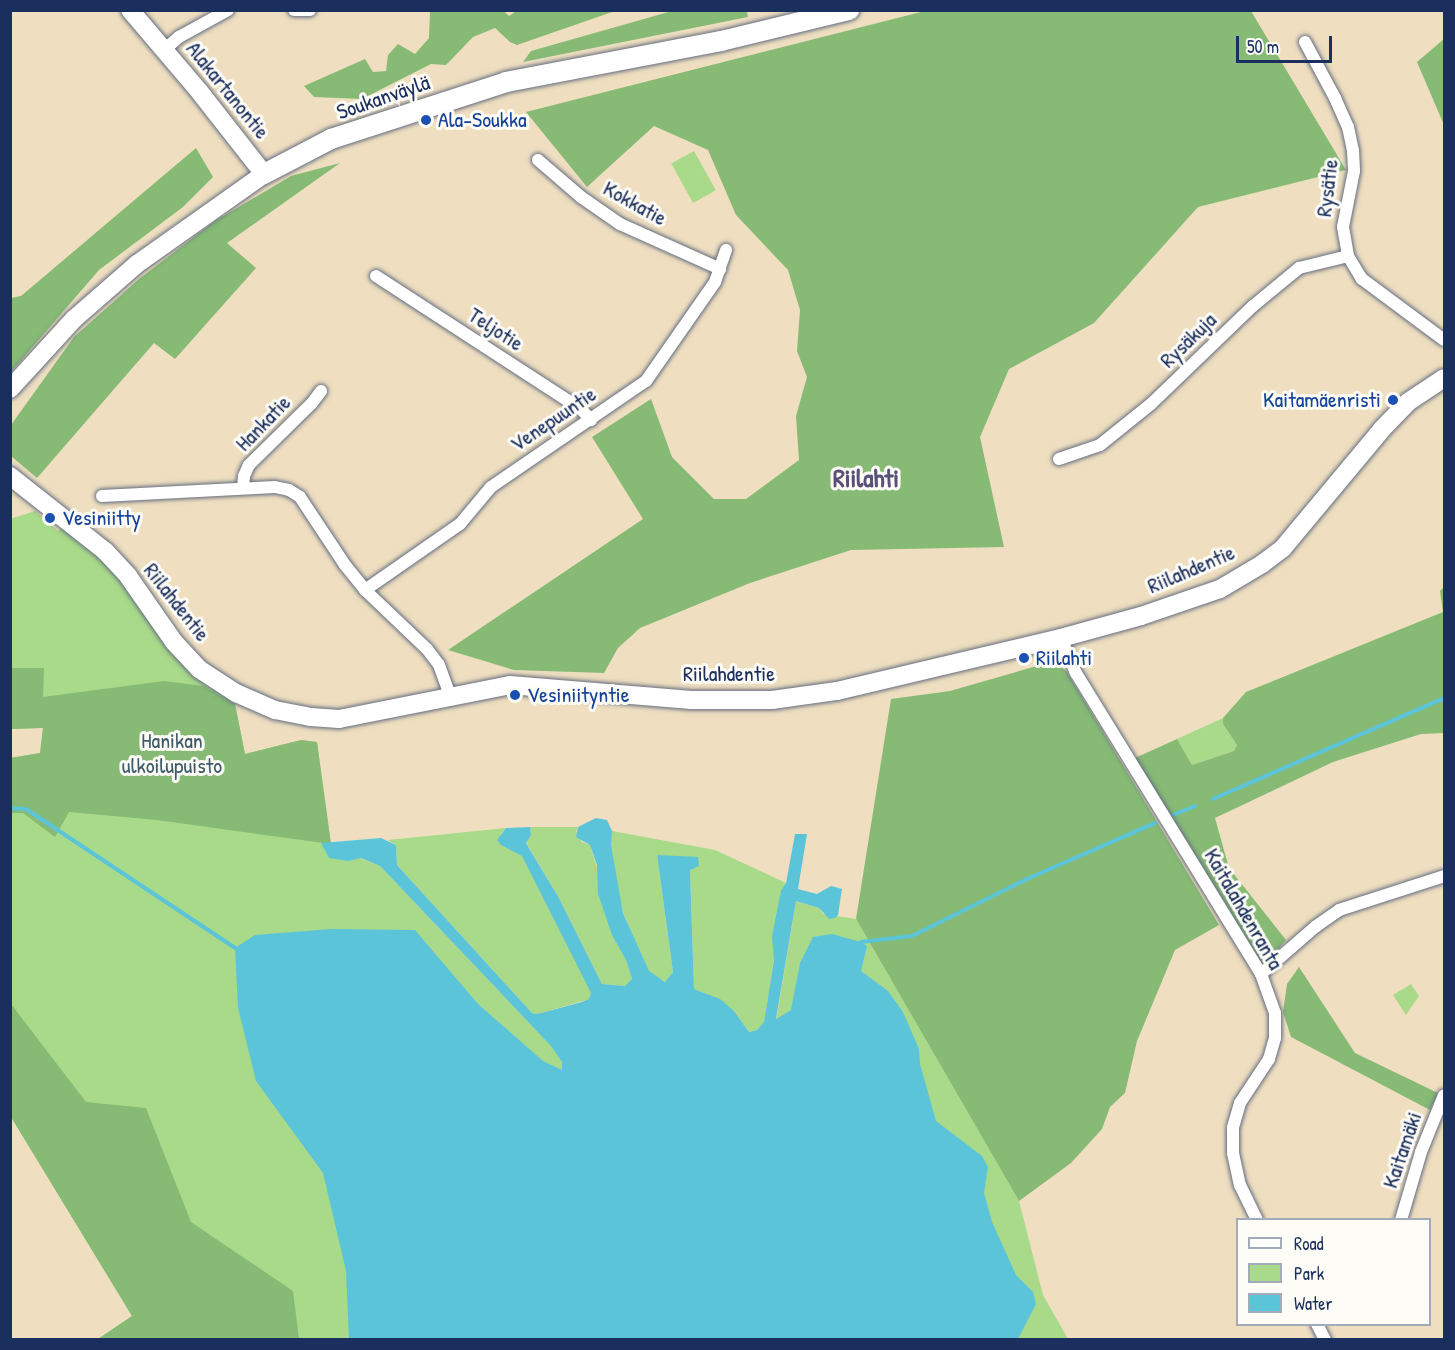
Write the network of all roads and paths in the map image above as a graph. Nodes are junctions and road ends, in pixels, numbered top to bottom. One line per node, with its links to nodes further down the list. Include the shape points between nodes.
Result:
1 (130, 10): 7 (street, Alakartanontie)
2 (228, 10): 7 (street, via 179,37)
3 (294, 10): 4 (street)
4 (310, 10)
5 (849, 10): 9 (main road, Soukanväylä, via 722,41 506,82 332,140)
6 (1305, 42): 11 (street, Rysätie, via 1335,98 1353,151 1354,171 1343,226)
7 (165, 50): 9 (street, Alakartanontie)
8 (538, 160): 12 (street, Kokkatie, via 620,224)
9 (264, 174): 16 (street, Soukanväylä, via 137,264 74,319)
10 (726, 250): 12 (street, Venepuuntie)
11 (1348, 256): 14 (street, Rysätie, via 1362,279); 19 (street, Rysäkuja, via 1299,268 1253,306 1151,404 1100,445)
12 (720, 269): 18 (street, Venepuuntie, via 646,381)
13 (376, 276): 18 (street, Teljotie, via 581,408)
14 (1444, 339)
15 (1444, 378): 24 (street, Riilahdentie, via 1408,402 1283,548 1262,564 1220,589)
16 (10, 389)
17 (321, 391): 21 (street, Hankatie, via 249,465)
18 (591, 420): 23 (street, Venepuuntie, via 491,487 460,524)
19 (1059, 459)
20 (10, 476): 25 (street, Riilahdentie, via 105,551 199,669 256,704 311,717 339,719)
21 (243, 488): 22 (street); 23 (street, via 275,487 300,497)
22 (102, 496)
23 (365, 590): 25 (street, via 427,649 439,665)
24 (1061, 638): 25 (street, Riilahdentie, via 837,691 772,700 691,700 510,685); 27 (street, Kaitalahdenranta, via 1076,673)
25 (450, 696)
26 (1444, 876): 27 (street, via 1340,910)
27 (1261, 974): 29 (street, Kaitalahdenranta, via 1275,1013 1275,1038 1269,1059 1240,1103 1233,1128 1240,1185)
28 (1444, 1095): 30 (street, Kaitamäki, via 1421,1152)
29 (1256, 1218)
30 (1402, 1218)
31 (1318, 1326): 32 (street)
32 (1324, 1340)

